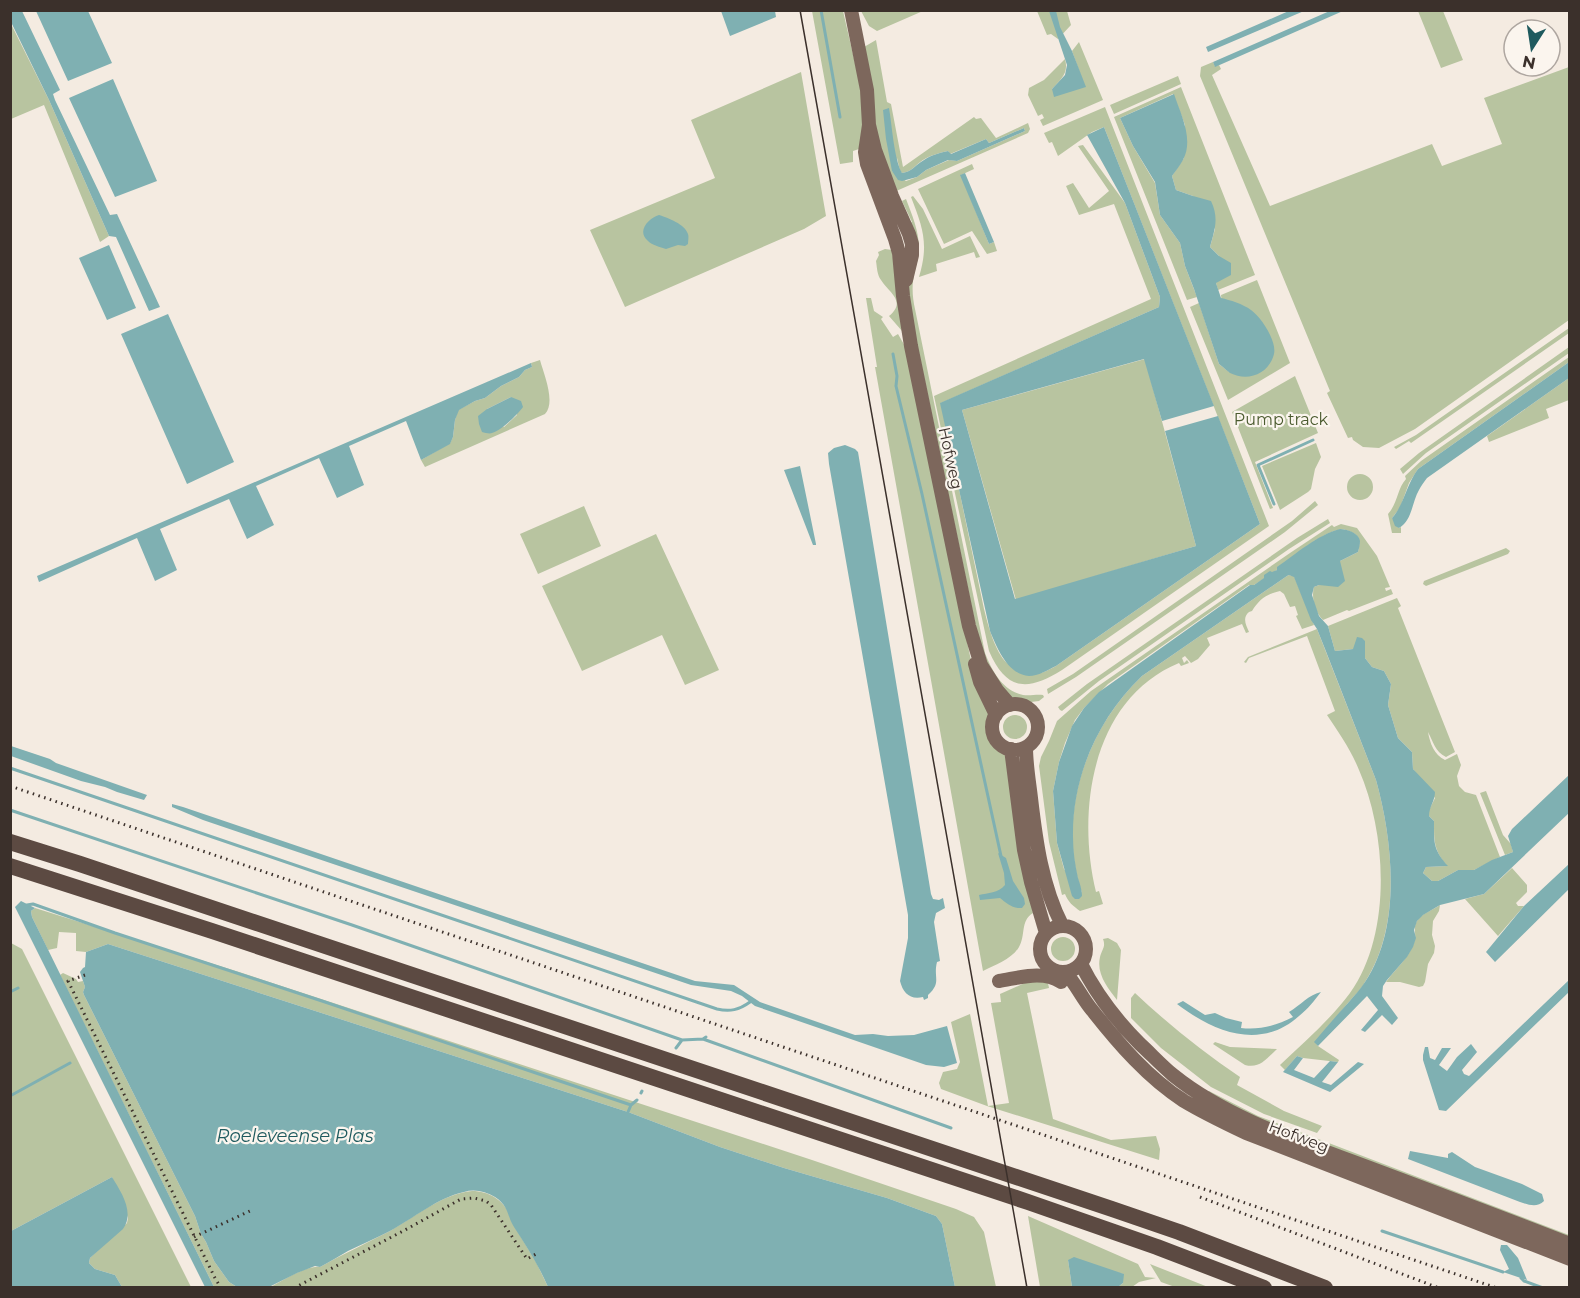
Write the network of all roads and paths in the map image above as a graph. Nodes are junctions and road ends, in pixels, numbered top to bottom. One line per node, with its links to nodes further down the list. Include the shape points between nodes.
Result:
1 (851, 10): 2 (main road, Hofweg, via 867,90 867,164 896,238 913,356)
2 (969, 626): 3 (main road, Hofweg, via 981,665); 4 (main road, Hofweg, via 976,669)
3 (1010, 705): 4 (main road); 5 (main road, via 1025,706 1037,719 1036,737)
4 (996, 715): 6 (main road, via 993,734)
5 (1026, 747): 6 (main road); 9 (main road, via 1037,845)
6 (1011, 749): 10 (main road, via 1024,850)
7 (10, 842): 18 (highway, via 1131,1215)
8 (10, 866): 17 (highway, via 1017,1198)
9 (1062, 925): 10 (main road); 11 (main road, via 1083,937 1086,952)
10 (1046, 933): 12 (main road, via 1039,950 1043,961 1052,969)
11 (1081, 963): 12 (main road); 15 (main road, Hofweg, via 1124,1028 1153,1057 1202,1095 1248,1120)
12 (1065, 972): 14 (main road, Hofweg)
13 (999, 981): 14 (main road, via 1050,976)
14 (1090, 1009): 16 (main road, Hofweg, via 1161,1084 1222,1122)
15 (1569, 1244)
16 (1569, 1259)
17 (1264, 1287)
18 (1325, 1287)

